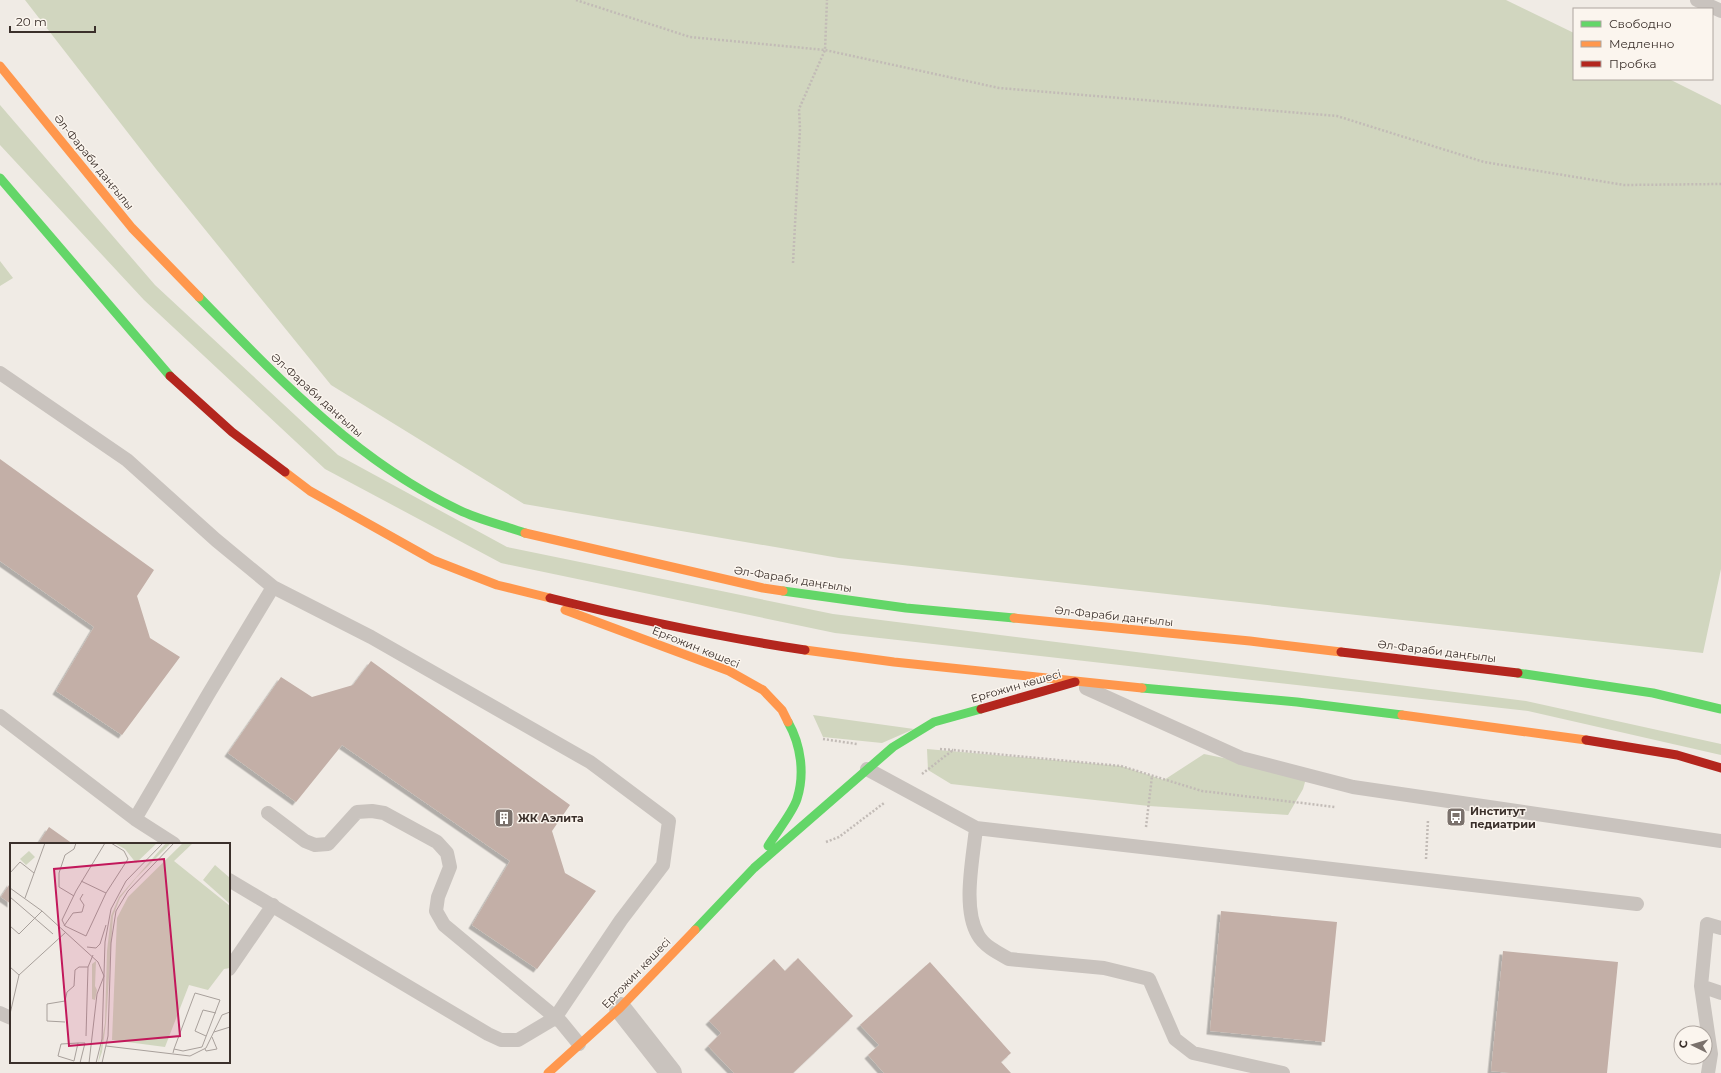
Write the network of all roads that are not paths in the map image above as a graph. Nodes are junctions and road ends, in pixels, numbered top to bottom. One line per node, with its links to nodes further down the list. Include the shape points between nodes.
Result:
1 (1697, 0): 2 (lane)
2 (1721, 11)
3 (0, 66): 9 (main road, Әл-Фараби даңғылы, via 132,228 273,373 340,434 396,476 460,511 529,534 763,588 906,608 1250,641 1547,676 1653,693)
4 (0, 178): 6 (main road, via 175,382 232,432 310,491 433,560)
5 (0, 373): 7 (lane, via 127,460 216,540)
6 (497, 585): 8 (main road, via 628,618 745,641 894,662); 18 (main road, Ерғожин көшесі, via 729,671 763,690 782,710 796,736 802,774 797,800)
7 (274, 587): 14 (lane, via 208,693); 29 (lane, via 371,637 590,762 669,821 663,865 621,920)
8 (1075, 682): 11 (main road, via 1297,702 1448,720 1669,754); 12 (main road, Ерғожин көшесі, via 934,722 893,747); 16 (lane, via 1241,758 1353,787)
9 (1721, 709)
10 (0, 716): 14 (lane)
11 (1721, 768)
12 (867, 769): 15 (lane); 18 (main road, Ерғожин көшесі)
13 (268, 813): 29 (lane, via 305,841 315,845 328,844 357,812 372,811 384,813 437,842 447,853 450,867 438,897 436,911 444,924)
14 (135, 819): 17 (lane)
15 (976, 828): 20 (lane); 33 (lane, via 970,918 978,936 995,952 1009,959 1104,968 1149,979 1175,1039 1193,1053)
16 (1721, 841)
17 (172, 843)
18 (754, 868): 26 (main road, Ерғожин көшесі)
19 (230, 881): 21 (lane)
20 (1637, 904)
21 (273, 905): 23 (lane); 29 (lane, via 501,1040 518,1040)
22 (1721, 928): 24 (lane, via 1707,924)
23 (230, 968)
24 (1701, 986): 25 (lane); 34 (lane, via 1711,1054)
25 (1721, 993)
26 (620, 1008): 30 (main road, Ерғожин көшесі); 32 (street)
27 (0, 1012): 28 (lane)
28 (10, 1017)
29 (554, 1018): 30 (lane, via 570,1031)
30 (579, 1044): 31 (main road, Ерғожин көшесі)
31 (548, 1073)
32 (670, 1073)
33 (1283, 1073)
34 (1708, 1073)

